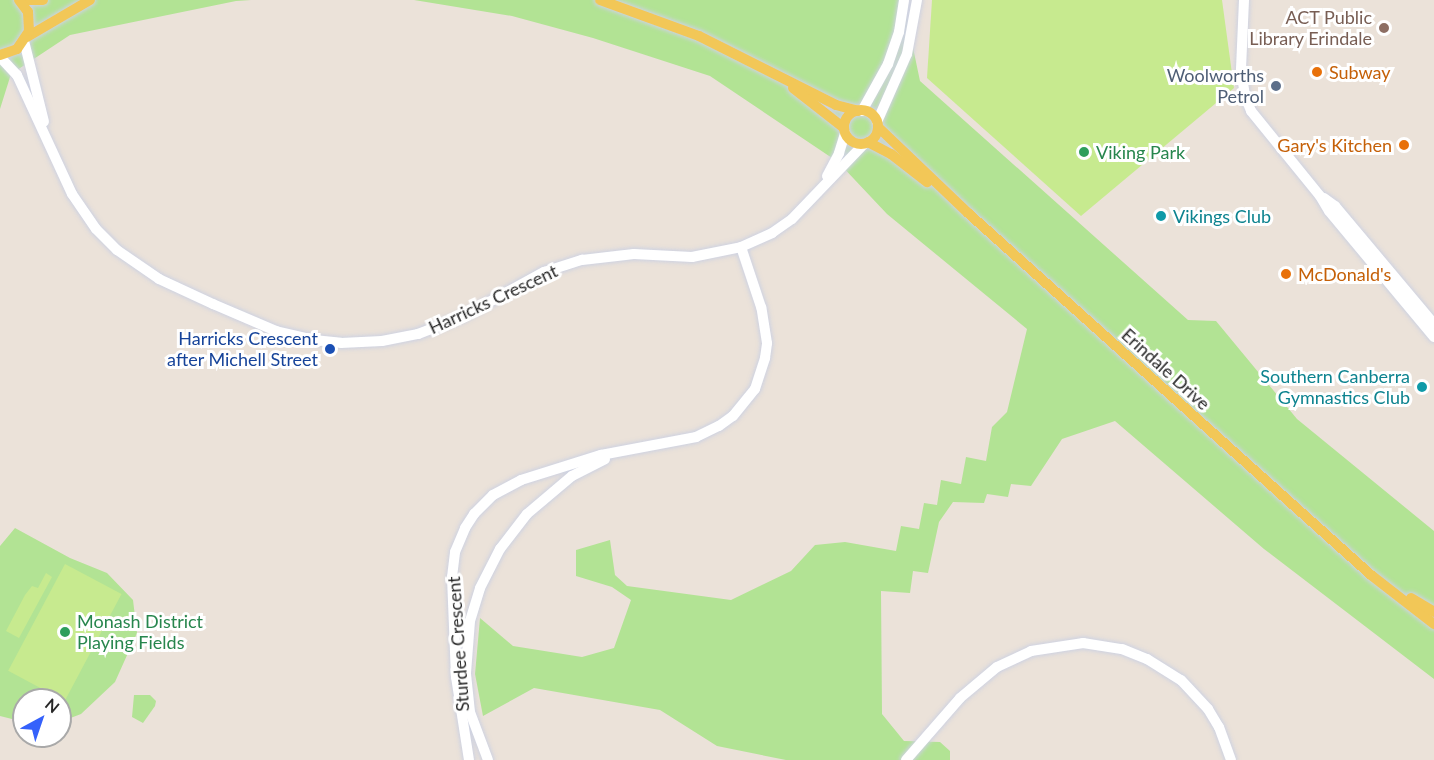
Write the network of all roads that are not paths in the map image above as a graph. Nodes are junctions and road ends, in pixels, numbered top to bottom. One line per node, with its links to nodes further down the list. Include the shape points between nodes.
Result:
1 (19, 0): 9 (main road, via 29,17)
2 (24, 0): 3 (main road)
3 (43, 0)
4 (90, 0): 9 (main road)
5 (600, 0): 11 (main road, Erindale Drive, via 699,36)
6 (904, 0): 12 (street, via 888,64)
7 (917, 0): 13 (street, via 907,54)
8 (1241, 3): 18 (street, via 1242,79 1251,111)
9 (26, 39): 10 (main road); 16 (street, Harricks Crescent)
10 (0, 56): 16 (street, Harricks Crescent, via 16,75)
11 (776, 75): 12 (main road, Erindale Drive, via 836,105); 14 (main road, Erindale Drive)
12 (860, 111): 13 (main road, Erindale Drive, via 871,114); 14 (main road, via 846,119)
13 (877, 124): 15 (main road, via 875,136); 19 (main road, Erindale Drive)
14 (845, 130): 15 (main road, Erindale Drive, via 854,143); 17 (street, Harricks Crescent, via 839,153)
15 (866, 143): 17 (street, Harricks Crescent); 19 (main road, Erindale Drive, via 891,154)
16 (50, 146): 20 (street, Harricks Crescent, via 86,216 137,266 252,321 314,340 348,343 418,334 462,317 544,272 582,260 634,254 692,257)
17 (816, 195): 20 (street, Harricks Crescent, via 772,233)
18 (1320, 196): 21 (street, via 1335,206); 22 (street, via 1329,212)
19 (968, 213): 24 (main road, Erindale Drive)
20 (741, 247): 23 (street, Sturdee Crescent, via 766,328 765,358 755,389 733,416 712,431)
21 (1434, 324)
22 (1434, 337)
23 (621, 451): 25 (street, Sturdee Crescent, via 520,480 480,507 455,552); 26 (street, Sturdee Crescent, via 573,476 527,514 494,558)
24 (1343, 549): 27 (main road, Erindale Drive); 28 (main road, Erindale Drive)
25 (453, 608): 26 (street); 29 (street, Sturdee Crescent, via 456,677)
26 (473, 608): 30 (street, Sturdee Crescent, via 465,673 470,712)
27 (1434, 612)
28 (1434, 624)
29 (469, 760)
30 (488, 760)
31 (906, 760): 32 (street, via 960,698 998,667 1031,651 1083,643 1122,649 1180,680 1208,709)
32 (1231, 760)

